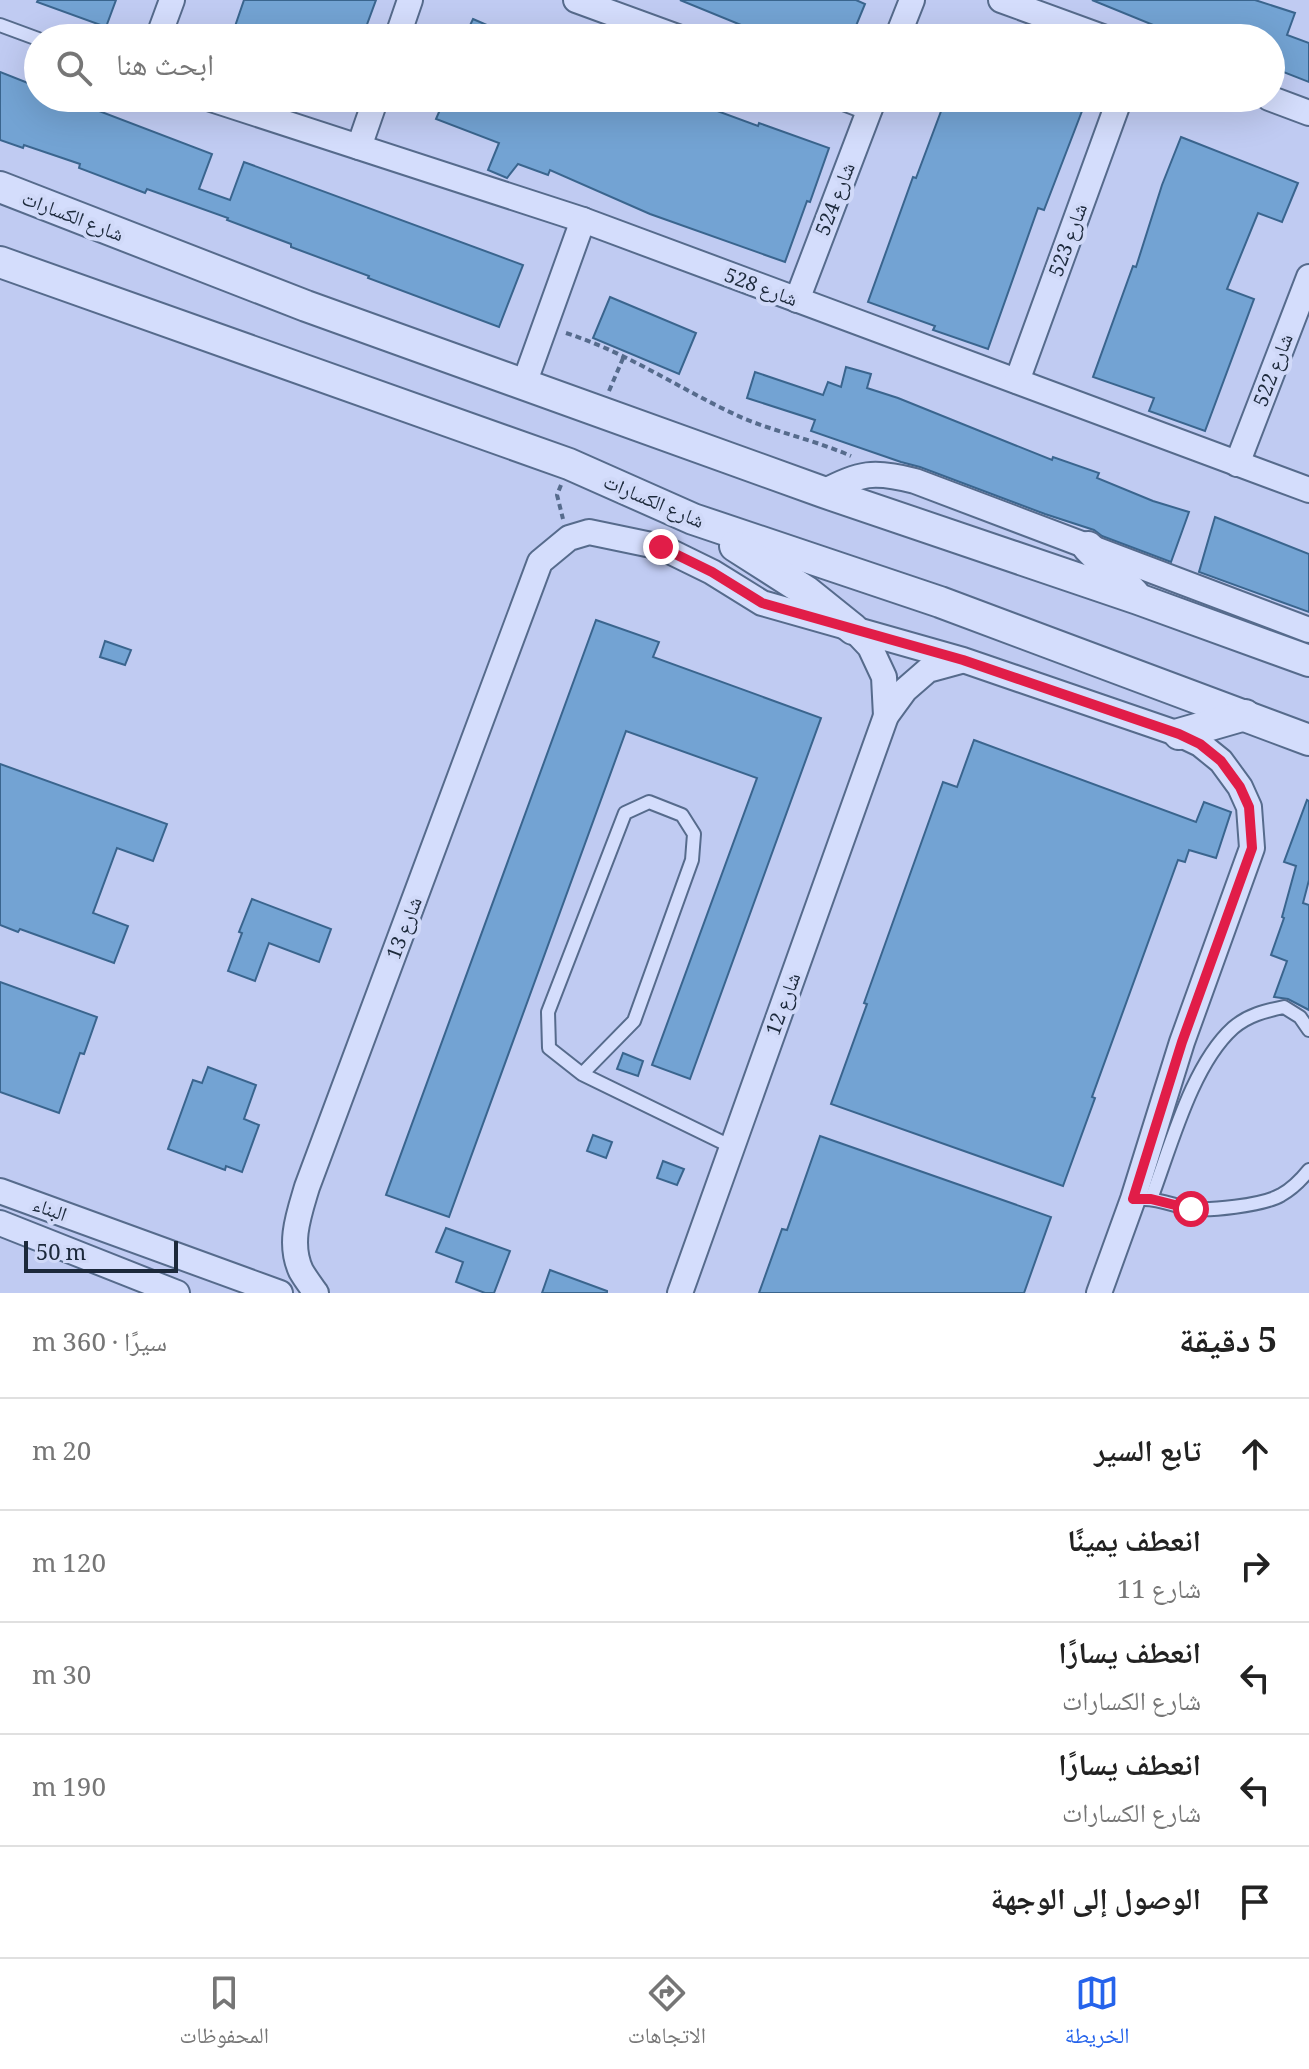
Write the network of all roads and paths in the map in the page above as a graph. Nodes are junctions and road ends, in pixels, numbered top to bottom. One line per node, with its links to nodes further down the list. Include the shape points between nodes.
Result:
1 (172, 0): 6 (street)
2 (410, 0): 7 (street)
3 (576, 0): 8 (street)
4 (912, 0): 9 (street)
5 (1001, 0): 10 (street)
6 (163, 24)
7 (402, 24)
8 (642, 24)
9 (903, 24)
10 (1067, 24)
11 (0, 25): 12 (lane)
12 (24, 34)
13 (1285, 104): 18 (street)
14 (251, 112): 19 (street, شارع 528)
15 (371, 112): 19 (street)
16 (869, 112): 26 (street, شارع 524)
17 (1115, 112): 28 (street, شارع 523)
18 (1309, 113)
19 (359, 147): 22 (street, شارع 528)
20 (0, 165): 23 (street, via 51,188)
21 (0, 187): 23 (street, شارع الكسارات)
22 (583, 220): 26 (street, شارع 528); 27 (street)
23 (136, 240): 29 (street, شارع الكسارات)
24 (0, 262): 34 (street, شارع الكسارات, via 569,464)
25 (1309, 277): 30 (street, شارع 522)
26 (797, 300): 28 (street, شارع 528)
27 (545, 327): 29 (street); 31 (path, via 593,342 745,418)
28 (1017, 381): 30 (street, شارع 528)
29 (524, 384): 33 (street, شارع الكسارات)
30 (1237, 464): 32 (street, شارع 528)
31 (889, 474): 33 (street, via 848,480); 35 (street)
32 (1309, 490)
33 (823, 492): 37 (street, شارع الكسارات)
34 (693, 519): 38 (street, via 807,592); 42 (street, شارع الكسارات, via 940,602)
35 (1088, 547): 37 (street); 39 (street)
36 (540, 562): 38 (street, شارع الكسارات, via 569,538 589,532 661,547 762,603); 55 (street, شارع 13, via 307,1187 295,1228 296,1250 300,1269)
37 (1138, 599): 41 (street, شارع الكسارات)
38 (853, 629): 40 (street, شارع الكسارات); 43 (street, شارع 12, via 870,647 884,677)
39 (1309, 630)
40 (963, 660): 43 (street, شارع 12, via 928,670); 44 (street, شارع الكسارات)
41 (1309, 661)
42 (1245, 715): 44 (street); 45 (street, شارع الكسارات)
43 (886, 716): 48 (street, شارع 12)
44 (1179, 734): 51 (street, شارع الكسارات, via 1221,761 1240,787 1249,807 1252,848 1182,1042)
45 (1309, 740)
46 (1309, 1030): 51 (lane, via 1284,1007 1257,1012 1233,1028 1194,1084)
47 (582, 1074): 47 (lane, via 549,1048 548,1012 625,813 649,802 682,815 694,834 692,860 634,1021); 48 (lane)
48 (732, 1147): 56 (street, شارع 12)
49 (1309, 1170): 51 (lane, via 1277,1198 1256,1203 1191,1209)
50 (0, 1191): 54 (street, البناء)
51 (1142, 1199): 57 (street)
52 (0, 1223): 53 (street, البناء)
53 (177, 1293)
54 (280, 1293)
55 (316, 1293)
56 (680, 1293)
57 (1099, 1293)

